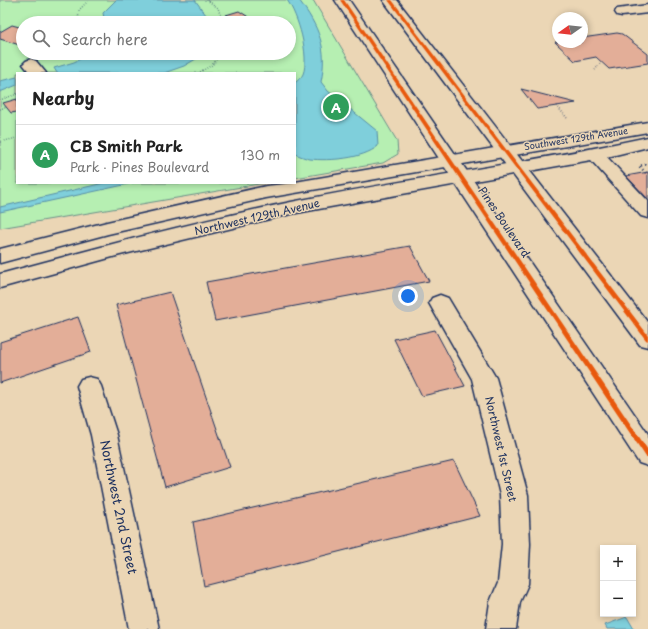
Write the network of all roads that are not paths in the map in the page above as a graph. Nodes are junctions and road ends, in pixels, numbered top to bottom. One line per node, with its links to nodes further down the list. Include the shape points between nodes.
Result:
1 (342, 0): 9 (main road, Pines Boulevard)
2 (390, 0): 7 (main road)
3 (648, 8): 4 (main road)
4 (622, 12)
5 (648, 127): 7 (main road, Southwest 129th Avenue)
6 (648, 142): 8 (main road, Southwest 129th Avenue)
7 (504, 151): 9 (main road, Northwest 129th Avenue); 10 (main road)
8 (596, 154): 10 (main road, Southwest 129th Avenue); 12 (main road)
9 (450, 160): 11 (main road, Pines Boulevard); 13 (main road, Northwest 129th Avenue, via 266,192 107,228)
10 (518, 169): 11 (main road, Northwest 129th Avenue); 16 (main road)
11 (462, 178): 14 (main road, Northwest 129th Avenue, via 291,208); 18 (main road, Pines Boulevard)
12 (648, 212)
13 (0, 256)
14 (0, 281)
15 (440, 303): 20 (main road, Northwest 1st Street, via 484,378 514,495 516,544 513,584 504,602)
16 (648, 338)
17 (89, 386): 19 (main road, Northwest 2nd Street, via 104,435)
18 (648, 455)
19 (144, 629)
20 (501, 629)

